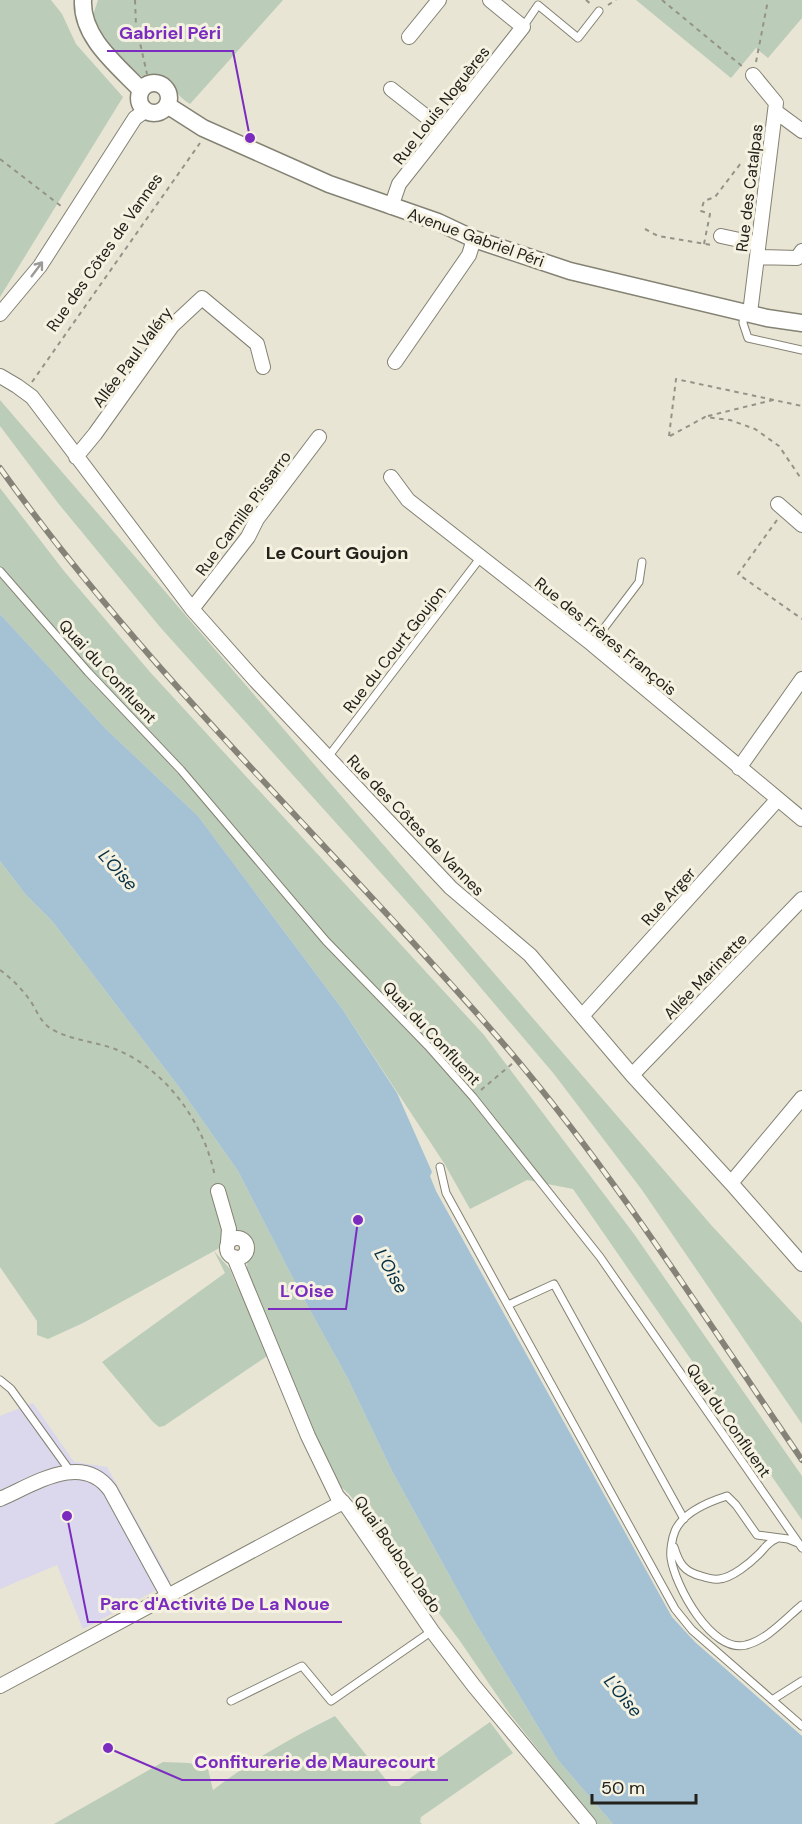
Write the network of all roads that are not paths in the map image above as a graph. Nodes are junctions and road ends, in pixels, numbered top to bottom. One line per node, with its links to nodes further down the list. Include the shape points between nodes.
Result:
1 (83, 0): 8 (street, via 86,27 102,48)
2 (439, 0): 6 (street)
3 (490, 0): 5 (street)
4 (599, 11): 5 (lane, via 578,38 538,4)
5 (523, 27): 13 (street, Rue Louis Noguères)
6 (409, 38)
7 (753, 75): 12 (street, Rue des Catalpas, via 776,103)
8 (145, 86): 10 (street, via 154,82 164,86 169,95); 11 (street, via 139,94)
9 (391, 89): 13 (street)
10 (167, 105): 11 (street, via 155,113); 15 (street, Avenue Gabriel Péri, via 203,128 328,184)
11 (145, 111): 21 (street, one-way to 11, via 40,266 135,118)
12 (775, 111): 14 (street); 18 (street, Rue des Catalpas)
13 (442, 129): 15 (street, Rue Louis Noguères, via 399,184)
14 (802, 131)
15 (391, 207): 17 (street, Avenue Gabriel Péri)
16 (721, 236): 18 (street)
17 (474, 239): 20 (street, Avenue Gabriel Péri, via 570,271); 24 (street, via 470,255)
18 (758, 250): 19 (street, via 797,258); 20 (street, Rue des Catalpas)
19 (802, 251)
20 (747, 312): 22 (street, Avenue Gabriel Péri); 23 (lane, via 743,323 748,338)
21 (0, 314)
22 (802, 323)
23 (802, 350)
24 (395, 363)
25 (263, 368): 28 (street, Allée Paul Valéry, via 257,344 202,298 172,326)
26 (0, 376): 28 (street, Rue des Côtes de Vannes, via 26,392)
27 (319, 437): 35 (street, Rue Camille Pissarro)
28 (75, 457): 35 (street, Rue des Côtes de Vannes)
29 (391, 477): 32 (street, Rue des Frères François, via 408,500)
30 (782, 507): 31 (street)
31 (802, 525)
32 (482, 556): 36 (street, Rue des Frères François); 38 (lane, Rue du Court Goujon)
33 (642, 562): 36 (lane, via 639,582)
34 (0, 571): 58 (lane, Quai du Confluent, via 88,672 182,770 326,941 473,1096 600,1257)
35 (192, 609): 38 (street, Rue des Côtes de Vannes)
36 (592, 645): 39 (street, Rue des Frères François)
37 (802, 679): 39 (street)
38 (328, 757): 43 (street, Rue des Côtes de Vannes, via 451,888 530,955)
39 (739, 768): 40 (street, Rue des Frères François)
40 (778, 799): 41 (street, Rue des Frères François); 43 (street, Rue Arger)
41 (801, 817)
42 (802, 899): 44 (street, Allée Marinette)
43 (582, 1016): 44 (street, Rue des Côtes de Vannes)
44 (632, 1075): 47 (street, Rue des Côtes de Vannes)
45 (802, 1098): 47 (street)
46 (440, 1167): 50 (lane, via 446,1193)
47 (731, 1182): 49 (street, Rue des Côtes de Vannes)
48 (218, 1191): 54 (street, Quai Boubou Dado, via 231,1236 228,1252 239,1260 308,1436)
49 (802, 1264)
50 (508, 1305): 55 (lane, via 554,1284); 64 (lane, via 675,1609 692,1630)
51 (0, 1380): 52 (lane, via 11,1389)
52 (70, 1471): 53 (street); 59 (street, via 91,1474 106,1485)
53 (0, 1499)
54 (343, 1502): 59 (street); 61 (street, Quai Boubou Dado)
55 (684, 1519): 56 (lane, via 727,1496 757,1535); 57 (lane)
56 (776, 1539): 57 (lane, via 741,1569 718,1579 686,1571); 58 (lane, via 788,1539)
57 (672, 1544): 60 (lane, via 671,1559 689,1605 720,1639 745,1646)
58 (801, 1546)
59 (168, 1596): 63 (street)
60 (802, 1605)
61 (432, 1631): 65 (lane, via 331,1701 302,1666); 67 (street, Quai Boubou Dado)
62 (802, 1681): 64 (lane)
63 (0, 1686)
64 (772, 1700): 66 (lane)
65 (231, 1701)
66 (802, 1726)
67 (589, 1824)

